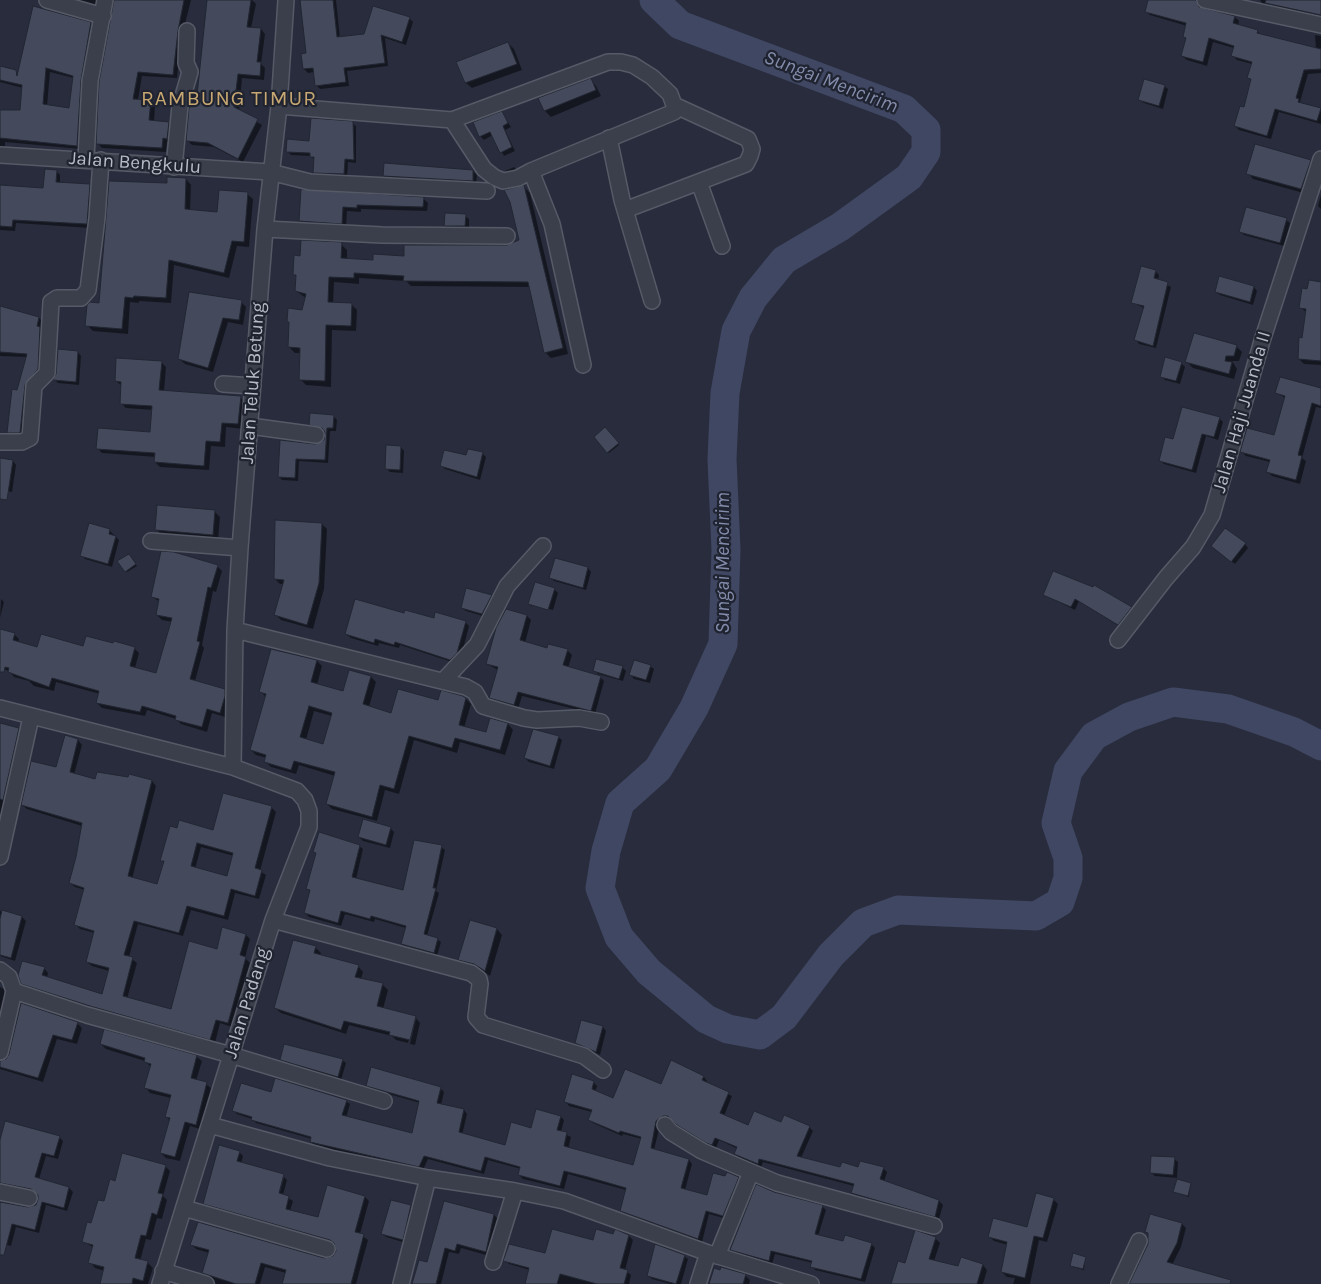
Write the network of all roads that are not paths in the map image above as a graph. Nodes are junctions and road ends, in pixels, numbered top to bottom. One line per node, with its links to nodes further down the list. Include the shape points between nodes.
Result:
1 (47, 0): 5 (street)
2 (105, 0): 5 (street)
3 (286, 0): 9 (street, Jalan Teluk Betung)
4 (1205, 0): 6 (street)
5 (103, 16): 13 (street, via 90,80)
6 (1321, 25)
7 (187, 31): 15 (street, via 186,62 190,72 180,106)
8 (674, 105): 10 (street, via 667,90 647,74 621,62 608,62); 11 (street, via 674,112); 18 (street, via 748,139 751,145 746,164)
9 (279, 106): 10 (street); 17 (street, Jalan Teluk Betung)
10 (452, 120): 16 (street, via 484,169 494,176 503,181 518,178)
11 (609, 138): 16 (street); 20 (street)
12 (0, 155): 13 (street, Jalan Bengkulu)
13 (94, 160): 15 (street, Jalan Bengkulu); 30 (street, via 97,218 88,290 80,298 57,298 51,302 47,373 34,386 30,438 22,442)
14 (1321, 160): 35 (street, Jalan Haji Juanda II, via 1262,341 1212,515 1193,547)
15 (174, 167): 17 (street, Jalan Bengkulu)
16 (532, 170): 25 (street, via 552,224)
17 (270, 172): 19 (street, Jalan Bengkulu, via 310,182); 21 (street, Jalan Teluk Betung)
18 (699, 182): 20 (street); 23 (street)
19 (487, 191)
20 (626, 210): 24 (street)
21 (265, 229): 22 (street, via 382,235); 27 (street, Jalan Teluk Betung)
22 (507, 236)
23 (722, 246)
24 (652, 301)
25 (583, 365)
26 (223, 384): 27 (street)
27 (253, 386): 28 (street, Jalan Teluk Betung)
28 (250, 426): 29 (street); 33 (street, Jalan Teluk Betung)
29 (316, 435)
30 (0, 442)
31 (151, 541): 33 (street)
32 (543, 546): 36 (street, via 506,586 477,645)
33 (240, 548): 34 (street, Jalan Teluk Betung)
34 (235, 630): 36 (street); 40 (street, Jalan Teluk Betung)
35 (1118, 640)
36 (443, 681): 39 (street, via 471,689 483,706 524,718 579,718)
37 (0, 708): 38 (street, Jalan Padang)
38 (31, 717): 40 (street, Jalan Padang); 41 (street)
39 (601, 722)
40 (233, 767): 42 (street, Jalan Padang, via 297,791 309,811 309,827)
41 (0, 857)
42 (273, 920): 46 (street, Jalan Padang); 47 (street, via 471,973 479,979 476,1017 483,1025 584,1056)
43 (0, 970): 44 (street, via 9,977)
44 (14, 992): 45 (street); 46 (street)
45 (0, 1052)
46 (231, 1055): 48 (street); 49 (street, Jalan Padang)
47 (603, 1070)
48 (384, 1101)
49 (210, 1125): 52 (street, via 330,1158); 56 (street, Jalan Padang)
50 (665, 1125): 51 (street, via 696,1148)
51 (751, 1172): 57 (street, via 778,1183); 60 (street)
52 (428, 1178): 53 (street); 64 (street)
53 (514, 1191): 60 (street, via 582,1207); 61 (street)
54 (0, 1192): 55 (street)
55 (29, 1198)
56 (184, 1208): 59 (street); 62 (street, Jalan Padang)
57 (934, 1226)
58 (1138, 1241): 67 (street)
59 (327, 1249)
60 (712, 1255): 65 (street); 66 (street)
61 (493, 1262)
62 (162, 1278): 63 (street)
63 (206, 1284)
64 (401, 1284)
65 (698, 1284)
66 (810, 1284)
67 (1119, 1284)

